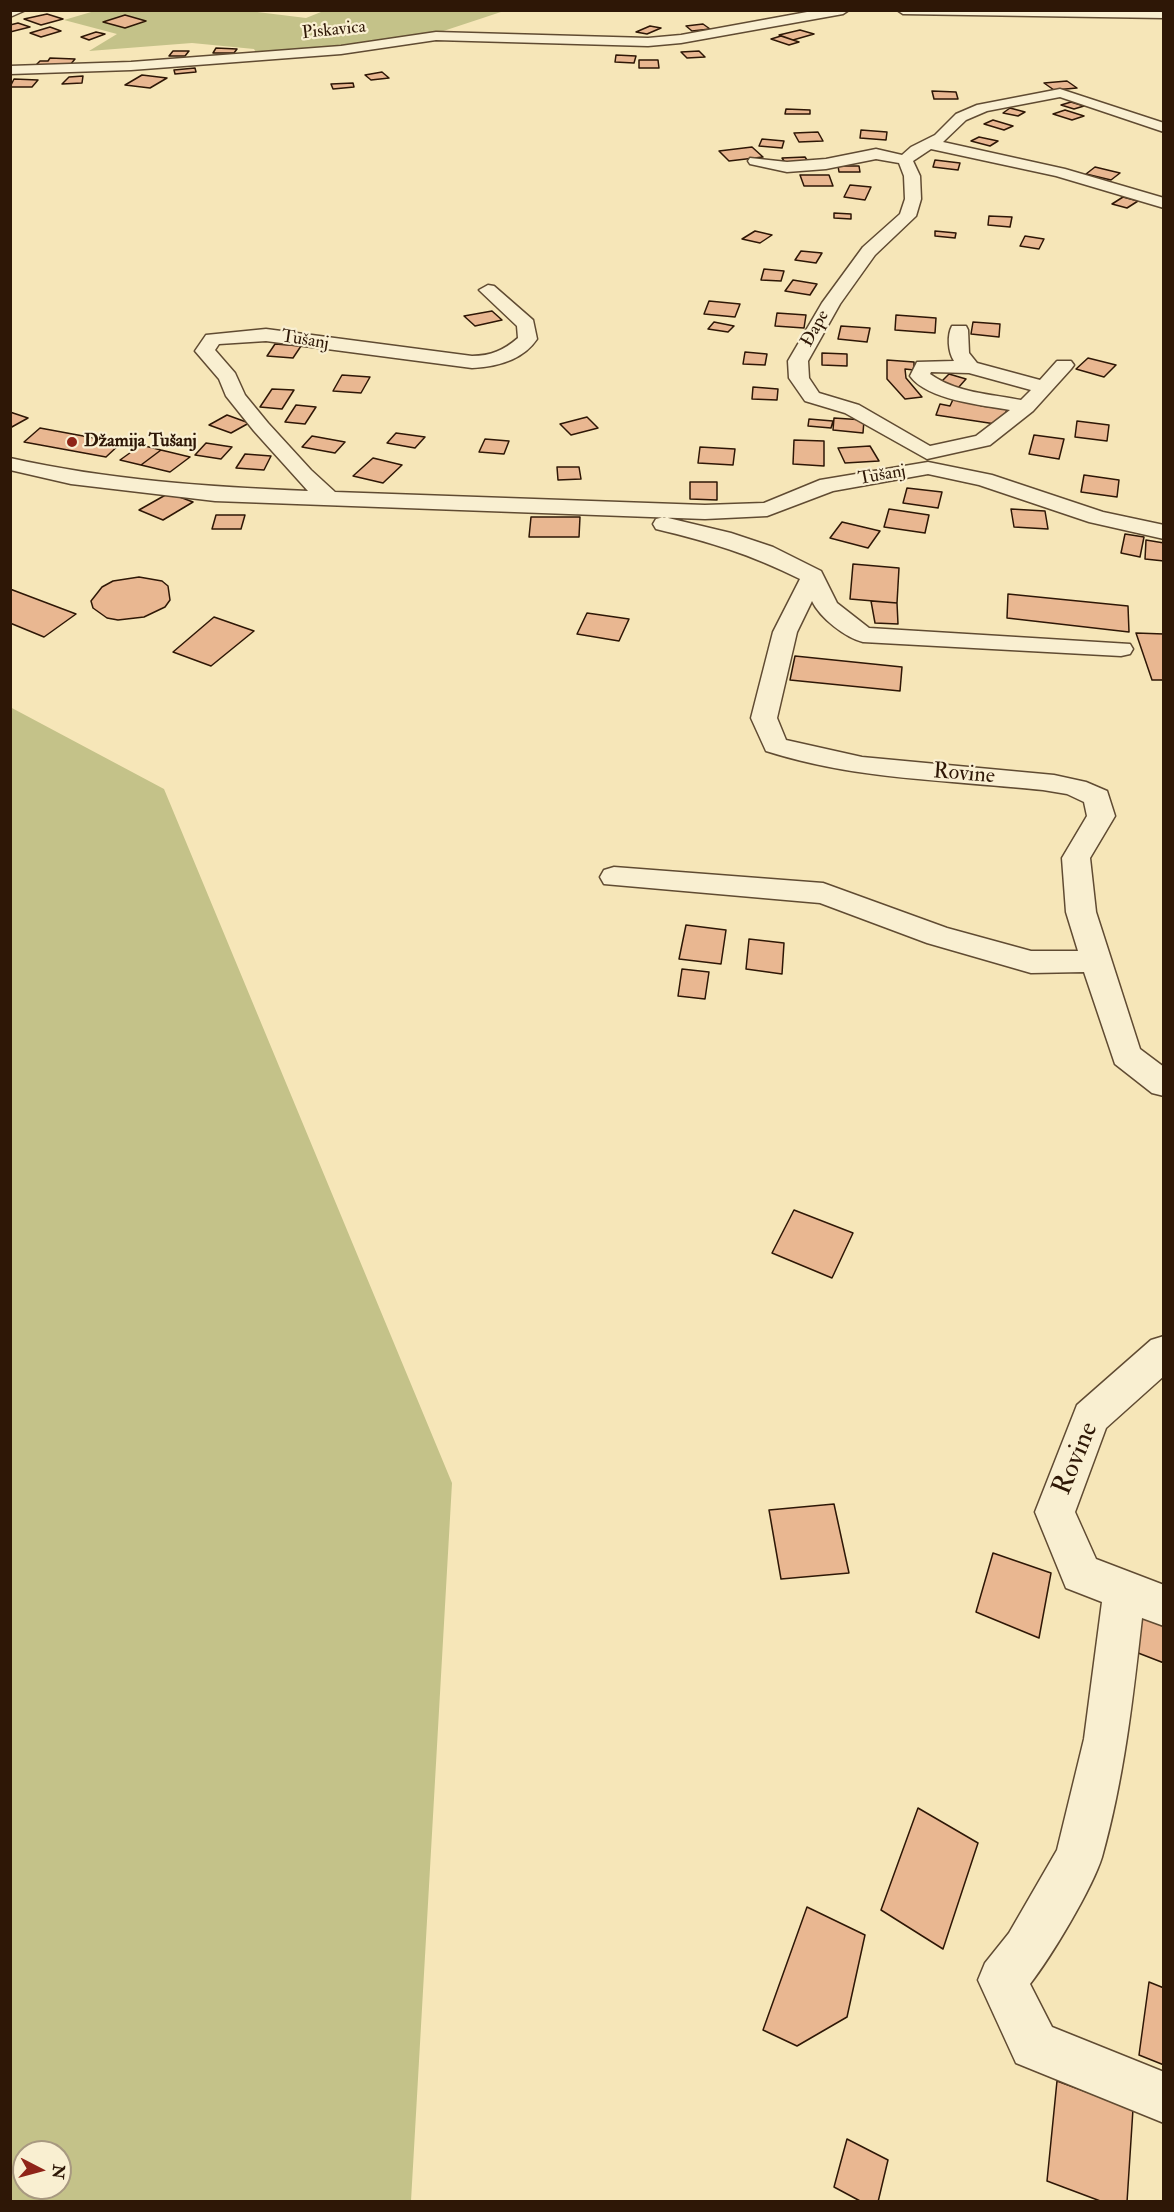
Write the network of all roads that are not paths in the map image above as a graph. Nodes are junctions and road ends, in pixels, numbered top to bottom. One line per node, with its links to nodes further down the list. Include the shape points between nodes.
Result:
1 (20, 10): 4 (street)
2 (903, 10): 5 (street)
3 (840, 11): 6 (street, Piskavica, via 648,42 435,36 329,51 131,66)
4 (10, 12)
5 (1164, 14)
6 (10, 70)
7 (1164, 128): 8 (street, via 1060,93 982,108 961,117)
8 (930, 144): 12 (street); 13 (street, via 1059,172)
9 (834, 145): 10 (street, via 870,148)
10 (876, 154): 11 (street, via 787,167); 12 (street)
11 (756, 160)
12 (905, 160): 20 (street, Đape, via 912,176 913,199 908,216 869,251 831,303 798,361 799,378 812,397 852,409)
13 (1164, 203)
14 (488, 290): 22 (street, Tušanj, via 526,324 528,339 513,354 493,362 266,335 213,339 205,351 228,377 236,396 303,475)
15 (959, 330): 17 (street, via 959,354)
16 (1064, 365): 18 (street)
17 (970, 367): 18 (street); 19 (street, via 924,366 920,376 942,388)
18 (1043, 387): 19 (street)
19 (1026, 407): 20 (street, via 983,441)
20 (928, 461): 23 (street, Tušanj, via 828,485 767,509 705,512); 24 (street, Tušanj, via 1097,517)
21 (10, 464): 22 (street, Tušanj, via 71,478 215,494)
22 (327, 496): 23 (street, Tušanj)
23 (596, 506): 25 (street, Tušanj, via 723,538 765,552)
24 (1164, 532)
25 (813, 576): 26 (street, via 827,607 862,635); 28 (street, Rovine, via 785,632 764,718 775,745 811,759 855,767 981,775 1079,787 1097,797 1101,816 1076,858 1081,912)
26 (1121, 649)
27 (614, 877): 28 (street, via 824,893 938,936 1030,962)
28 (1096, 961): 29 (street, Rovine, via 1126,1056)
29 (1164, 1083)
30 (1164, 1352): 31 (street, Rovine, via 1091,1417 1054,1512 1081,1574)
31 (1144, 1599): 32 (street, via 1078,1858 1026,1950 1002,1980 1034,2045)
32 (1164, 2098)

